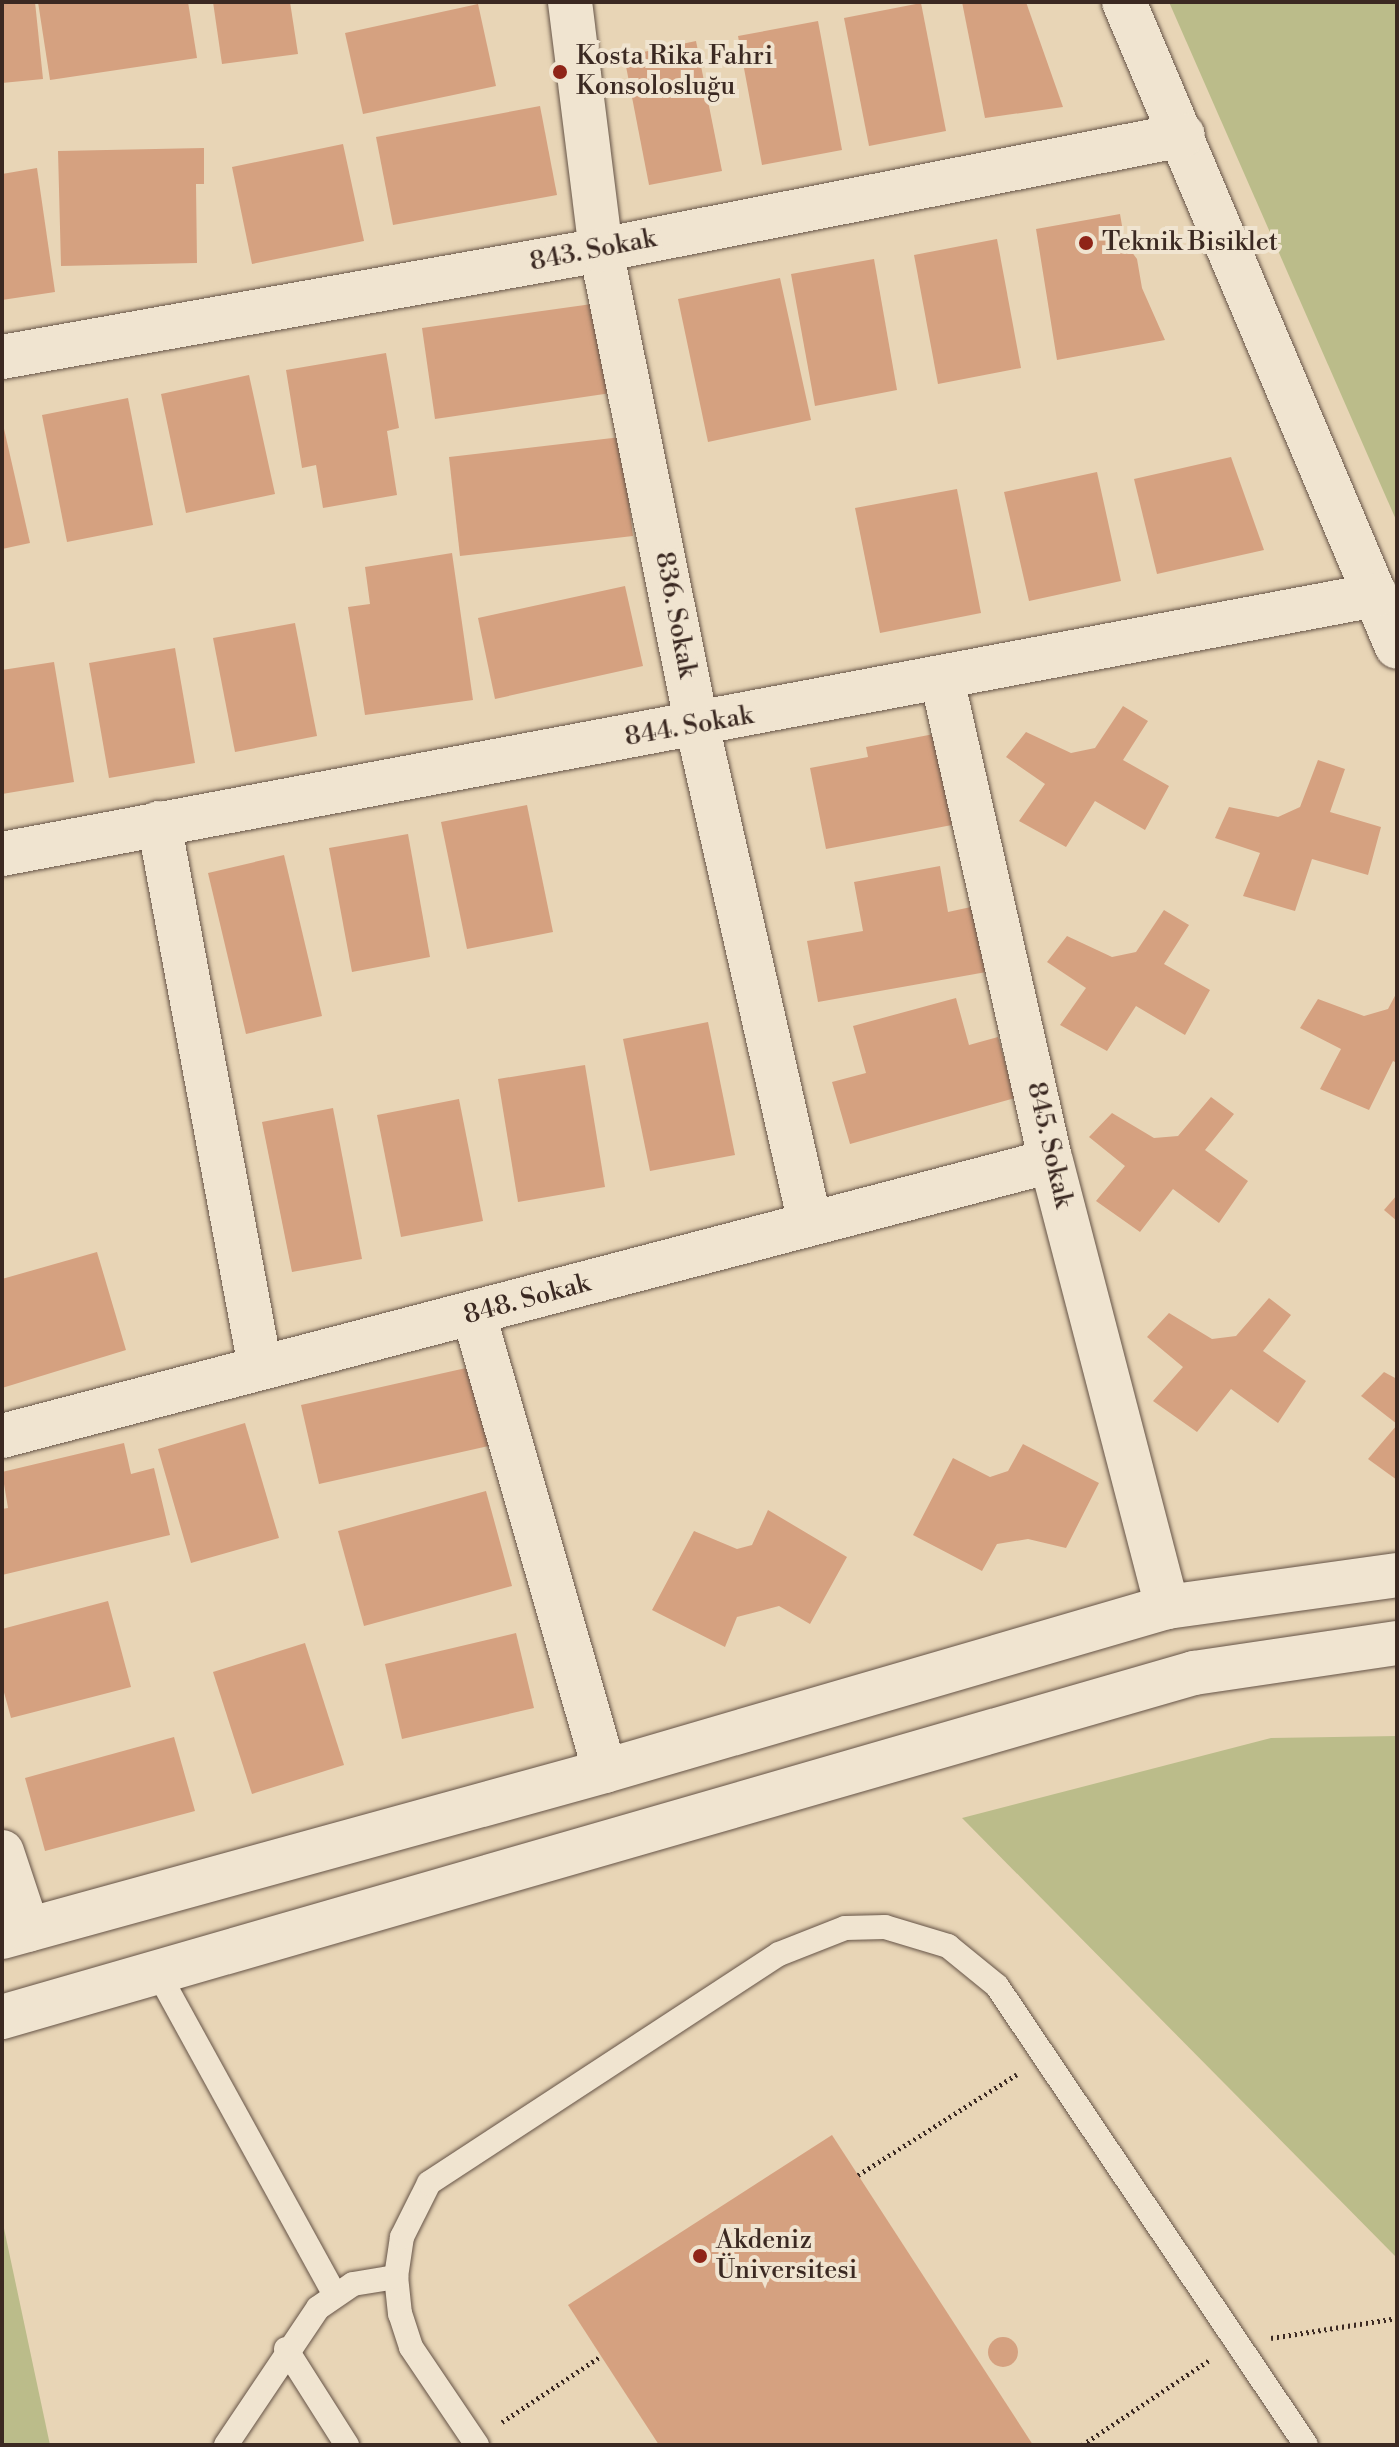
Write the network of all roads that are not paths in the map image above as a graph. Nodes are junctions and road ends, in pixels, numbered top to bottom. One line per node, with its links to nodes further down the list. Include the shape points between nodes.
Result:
1 (570, 2): 4 (street, 836. Sokak)
2 (1124, 2): 3 (street)
3 (1183, 135): 4 (street, 843. Sokak); 6 (street)
4 (601, 250): 5 (street, 843. Sokak); 9 (street, 836. Sokak)
5 (2, 357)
6 (1376, 595): 7 (street); 8 (street, 844. Sokak)
7 (1397, 647)
8 (942, 679): 9 (street, 844. Sokak); 12 (street, 845. Sokak)
9 (697, 725): 10 (street, 844. Sokak); 13 (street, 836. Sokak)
10 (159, 823): 11 (street, 844. Sokak); 15 (street)
11 (2, 854)
12 (1051, 1161): 13 (street, 848. Sokak); 18 (street, 845. Sokak)
13 (810, 1223): 14 (street, 848. Sokak)
14 (474, 1315): 15 (street, 848. Sokak); 20 (street)
15 (260, 1367): 16 (street, 848. Sokak)
16 (2, 1436)
17 (1397, 1575): 18 (street)
18 (1167, 1607): 20 (street)
19 (1397, 1643): 23 (street, via 1194,1673)
20 (605, 1771): 22 (street)
21 (2, 1852): 22 (street)
22 (15, 1934)
23 (158, 1973): 24 (street); 26 (lane)
24 (2, 2017)
25 (396, 2277): 26 (lane, via 353,2284); 28 (lane, via 411,2347); 31 (lane, via 402,2237 429,2183 665,2024 809,1938 845,1928 885,1927 948,1946 997,1986)
26 (335, 2295): 27 (lane)
27 (286, 2349): 29 (lane); 30 (lane)
28 (475, 2443)
29 (226, 2445)
30 (347, 2445)
31 (1306, 2445)

